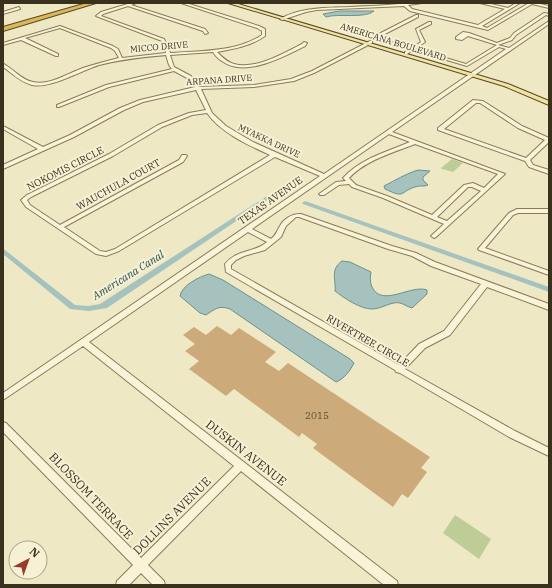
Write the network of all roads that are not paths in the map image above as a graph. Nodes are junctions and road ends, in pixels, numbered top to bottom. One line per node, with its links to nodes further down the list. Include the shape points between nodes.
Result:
1 (82, 3): 28 (highway)
2 (93, 3): 30 (highway)
3 (134, 3): 11 (street)
4 (183, 3): 40 (street, MICCO DRIVE, via 264,30 261,38 245,45)
5 (230, 3): 12 (main road, AMERICANA BOULEVARD)
6 (482, 3): 18 (street)
7 (518, 3): 18 (street)
8 (531, 3): 15 (street); 19 (street)
9 (546, 3): 10 (street)
10 (549, 4)
11 (128, 5): 31 (street, via 204,30); 42 (street, via 98,16 163,40)
12 (243, 5): 23 (main road, AMERICANA BOULEVARD)
13 (405, 5): 14 (street); 17 (street); 23 (street, via 317,9)
14 (420, 5): 17 (street)
15 (549, 7)
16 (20, 8): 20 (street)
17 (410, 9): 26 (street)
18 (508, 9): 19 (street); 27 (street)
19 (518, 11): 29 (street, via 488,29)
20 (4, 12)
21 (549, 15): 37 (street, via 544,14 515,34 512,39)
22 (418, 16): 38 (street, via 374,38)
23 (282, 17): 35 (main road, AMERICANA BOULEVARD)
24 (549, 22): 39 (street, TEXAS AVENUE)
25 (430, 23): 38 (street, via 417,30 423,42)
26 (462, 23): 27 (street); 29 (street)
27 (483, 24): 29 (street)
28 (3, 26)
29 (478, 27)
30 (3, 29)
31 (206, 33)
32 (468, 34): 37 (street)
33 (21, 38): 36 (street); 43 (street); 44 (street, via 51,29 65,28 112,47 117,50)
34 (305, 43): 40 (street, via 264,64 248,66 228,64)
35 (369, 43): 41 (main road, AMERICANA BOULEVARD); 47 (main road, AMERICANA BOULEVARD); 48 (street, ARPANA DRIVE, via 292,80 260,85)
36 (3, 44)
37 (497, 45): 38 (street, via 467,65); 39 (street)
38 (412, 49): 41 (street)
39 (509, 49): 47 (street, TEXAS AVENUE)
40 (214, 51): 42 (street, MICCO DRIVE)
41 (406, 52): 47 (main road, AMERICANA BOULEVARD)
42 (168, 54): 44 (street, MICCO DRIVE); 46 (street)
43 (57, 55)
44 (121, 59): 45 (street, MICCO DRIVE, via 44,83 28,82)
45 (3, 65)
46 (174, 70): 48 (street, MYAKKA DRIVE, via 190,78); 51 (street, via 108,86)
47 (473, 74): 49 (main road, AMERICANA BOULEVARD, via 519,86); 50 (main road, AMERICANA BOULEVARD); 54 (street, TEXAS AVENUE)
48 (198, 88): 52 (street, MYAKKA DRIVE); 56 (street, ARPANA DRIVE, via 142,101)
49 (549, 98)
50 (549, 103)
51 (59, 106)
52 (208, 111): 57 (street, MYAKKA DRIVE, via 229,131); 69 (street, NOKOMIS CIRCLE, via 191,114 160,126 111,155 24,200 28,206)
53 (3, 127): 56 (street)
54 (386, 134): 55 (street); 62 (street, TEXAS AVENUE)
55 (414, 142): 63 (street, via 350,173 346,178); 64 (street, via 502,174)
56 (42, 150): 60 (street, ARPANA DRIVE)
57 (275, 154): 62 (street, MYAKKA DRIVE); 69 (street, NOKOMIS CIRCLE, via 117,250 106,254 98,253)
58 (184, 156): 69 (street, WAUCHULA COURT, via 181,161)
59 (527, 160): 59 (street, via 548,140 520,128 481,102 475,101 440,129); 61 (street, via 531,166)
60 (3, 167)
61 (549, 172)
62 (324, 176): 70 (street, TEXAS AVENUE)
63 (349, 182): 65 (street, via 338,182); 67 (street)
64 (484, 190): 67 (street, via 473,185 466,186); 68 (street)
65 (322, 194)
66 (549, 211): 73 (street, via 517,211 511,214 481,249)
67 (433, 217): 68 (street)
68 (448, 224): 71 (street)
69 (60, 227)
70 (248, 229): 72 (street); 76 (street, TEXAS AVENUE)
71 (434, 236)
72 (272, 242): 74 (street, via 279,236 283,225 299,215 390,248 414,254); 77 (street, RIVERTREE CIRCLE, via 263,248 234,258 228,264 228,270)
73 (549, 274)
74 (486, 284): 75 (street); 77 (street, via 447,333 422,346)
75 (549, 307)
76 (83, 342): 78 (street, TEXAS AVENUE); 81 (street, DUSKIN AVENUE)
77 (399, 370): 80 (street, RIVERTREE CIRCLE)
78 (3, 397)
79 (3, 426): 82 (street, BLOSSOM TERRACE)
80 (549, 452)
81 (241, 465): 82 (street, DOLLINS AVENUE); 85 (street, DUSKIN AVENUE)
82 (140, 566): 83 (street, DOLLINS AVENUE); 84 (street, BLOSSOM TERRACE)
83 (121, 585)
84 (160, 585)
85 (393, 585)

